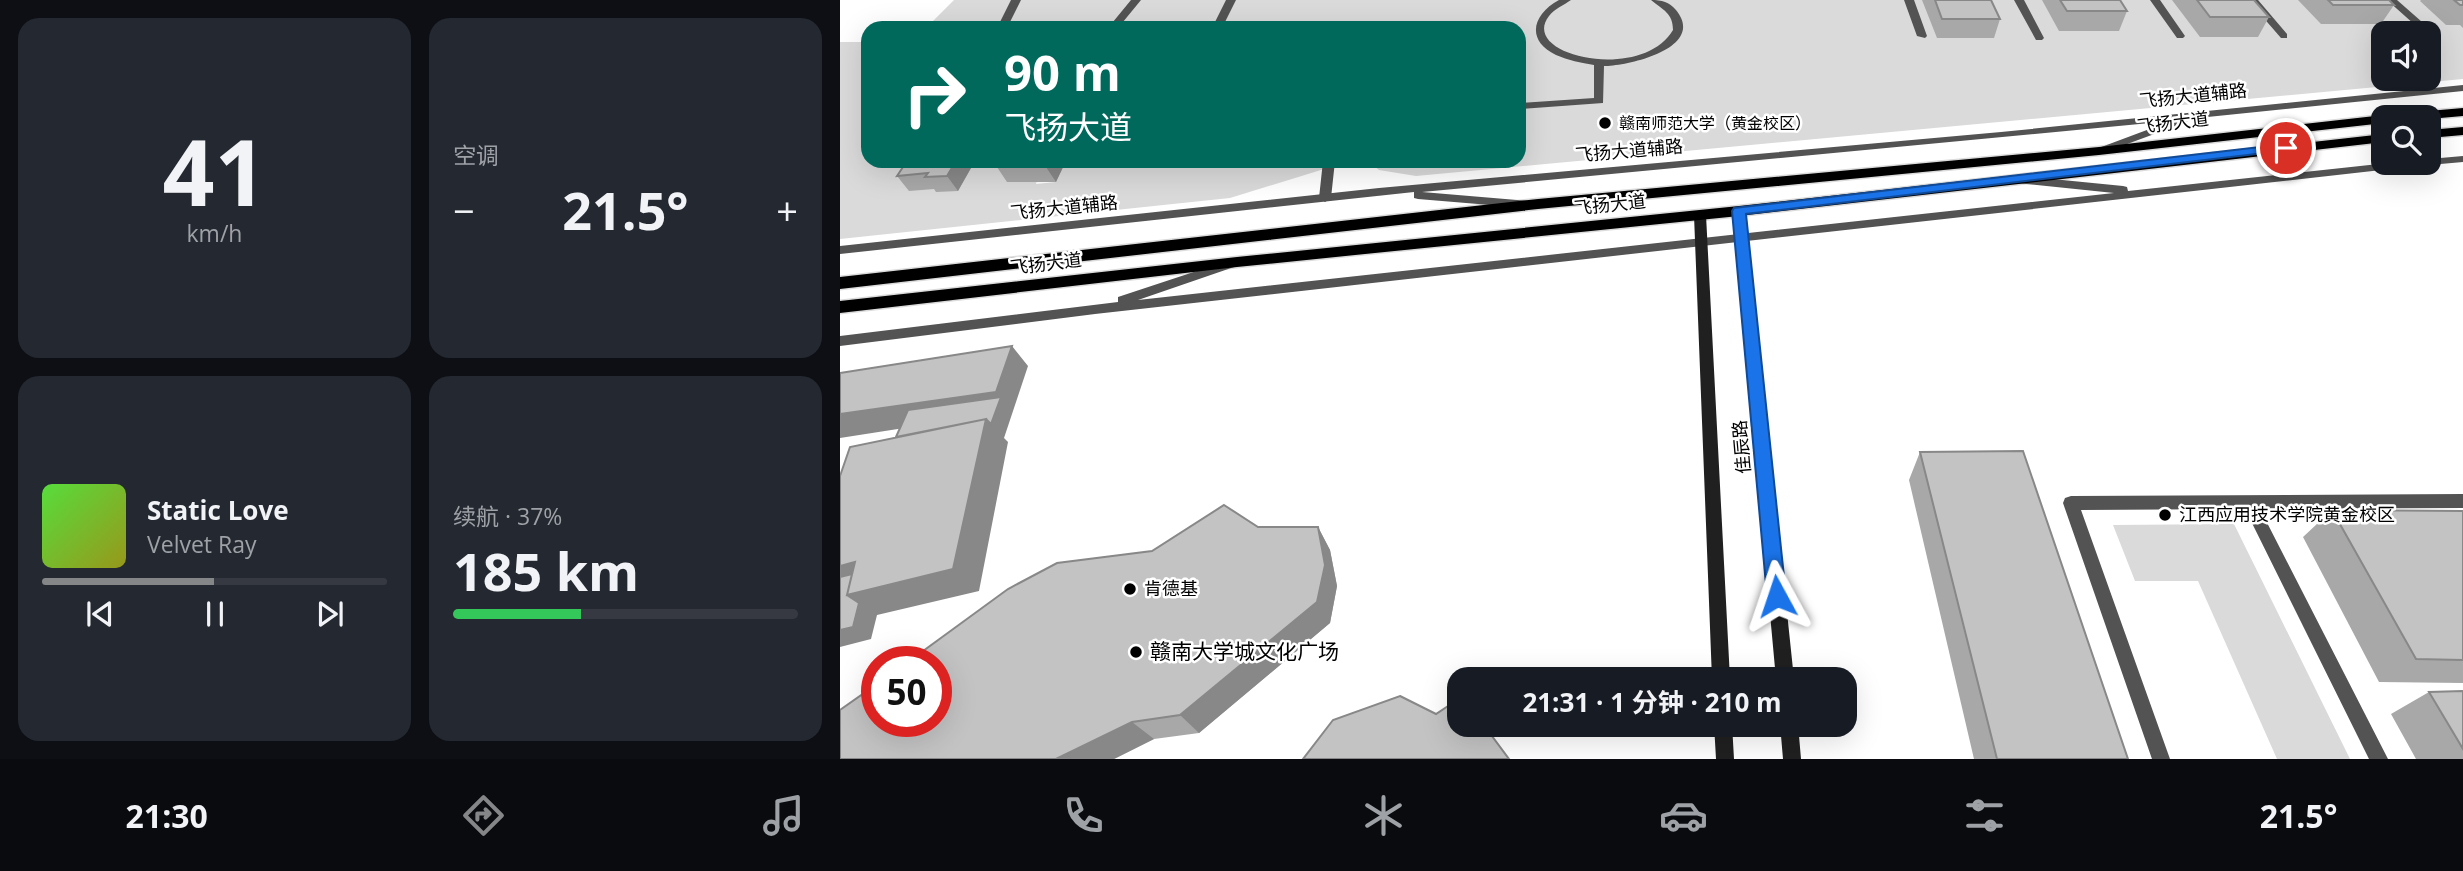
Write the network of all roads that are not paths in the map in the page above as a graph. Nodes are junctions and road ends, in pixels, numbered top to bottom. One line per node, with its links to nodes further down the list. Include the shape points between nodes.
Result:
1 (1016, 0): 11 (street)
2 (1136, 0): 12 (street)
3 (1231, 0): 13 (street)
4 (1566, 0): 19 (street, via 1547,11 1540,33 1559,53)
5 (1656, 0): 19 (street, via 1672,11 1679,23 1666,47 1625,62)
6 (1909, 0): 15 (street)
7 (2019, 0): 18 (street)
8 (2155, 0): 16 (street)
9 (2253, 0): 17 (street)
10 (2392, 0): 14 (street)
11 (1006, 21)
12 (1119, 21)
13 (1220, 21)
14 (2416, 21)
15 (1922, 36)
16 (2180, 36)
17 (2284, 36)
18 (2039, 38)
19 (1600, 63): 21 (street, via 1599,101)
20 (2463, 88): 23 (street, 飞扬大道辅路)
21 (1526, 106)
22 (2463, 112): 24 (main road)
23 (2204, 113): 29 (street); 35 (street, 飞扬大道辅路)
24 (2441, 114)
25 (2371, 120): 29 (main road, 飞扬大道)
26 (2463, 131): 27 (main road)
27 (2441, 133)
28 (2371, 139): 34 (main road, 飞扬大道)
29 (2099, 151): 38 (main road, 飞扬大道)
30 (2463, 159): 31 (street)
31 (2441, 161)
32 (2371, 166): 36 (street)
33 (1328, 168): 37 (street)
34 (2013, 179): 36 (street); 39 (main road, 飞扬大道)
35 (1379, 192): 37 (street, 飞扬大道辅路); 38 (street)
36 (2154, 193): 41 (street)
37 (1325, 198): 43 (street, 飞扬大道辅路)
38 (1538, 204): 45 (main road, 飞扬大道)
39 (1739, 211): 40 (main road, 飞扬大道); 41 (main road, 佳辰路)
40 (1700, 215): 42 (main road, 佳辰路); 44 (main road, 飞扬大道)
41 (1742, 238): 42 (street); 52 (main road, 佳辰路)
42 (1702, 243): 47 (street); 51 (main road, 佳辰路)
43 (841, 250)
44 (1237, 262): 46 (main road, 飞扬大道); 47 (street)
45 (840, 283)
46 (840, 307)
47 (1096, 309): 48 (street)
48 (840, 341)
49 (2463, 501): 50 (street)
50 (2249, 502): 57 (street, via 2071,503); 58 (street)
51 (1720, 667)
52 (1784, 667)
53 (1724, 737): 55 (main road)
54 (1790, 737): 56 (main road)
55 (1725, 759)
56 (1792, 759)
57 (2161, 759)
58 (2379, 759)

